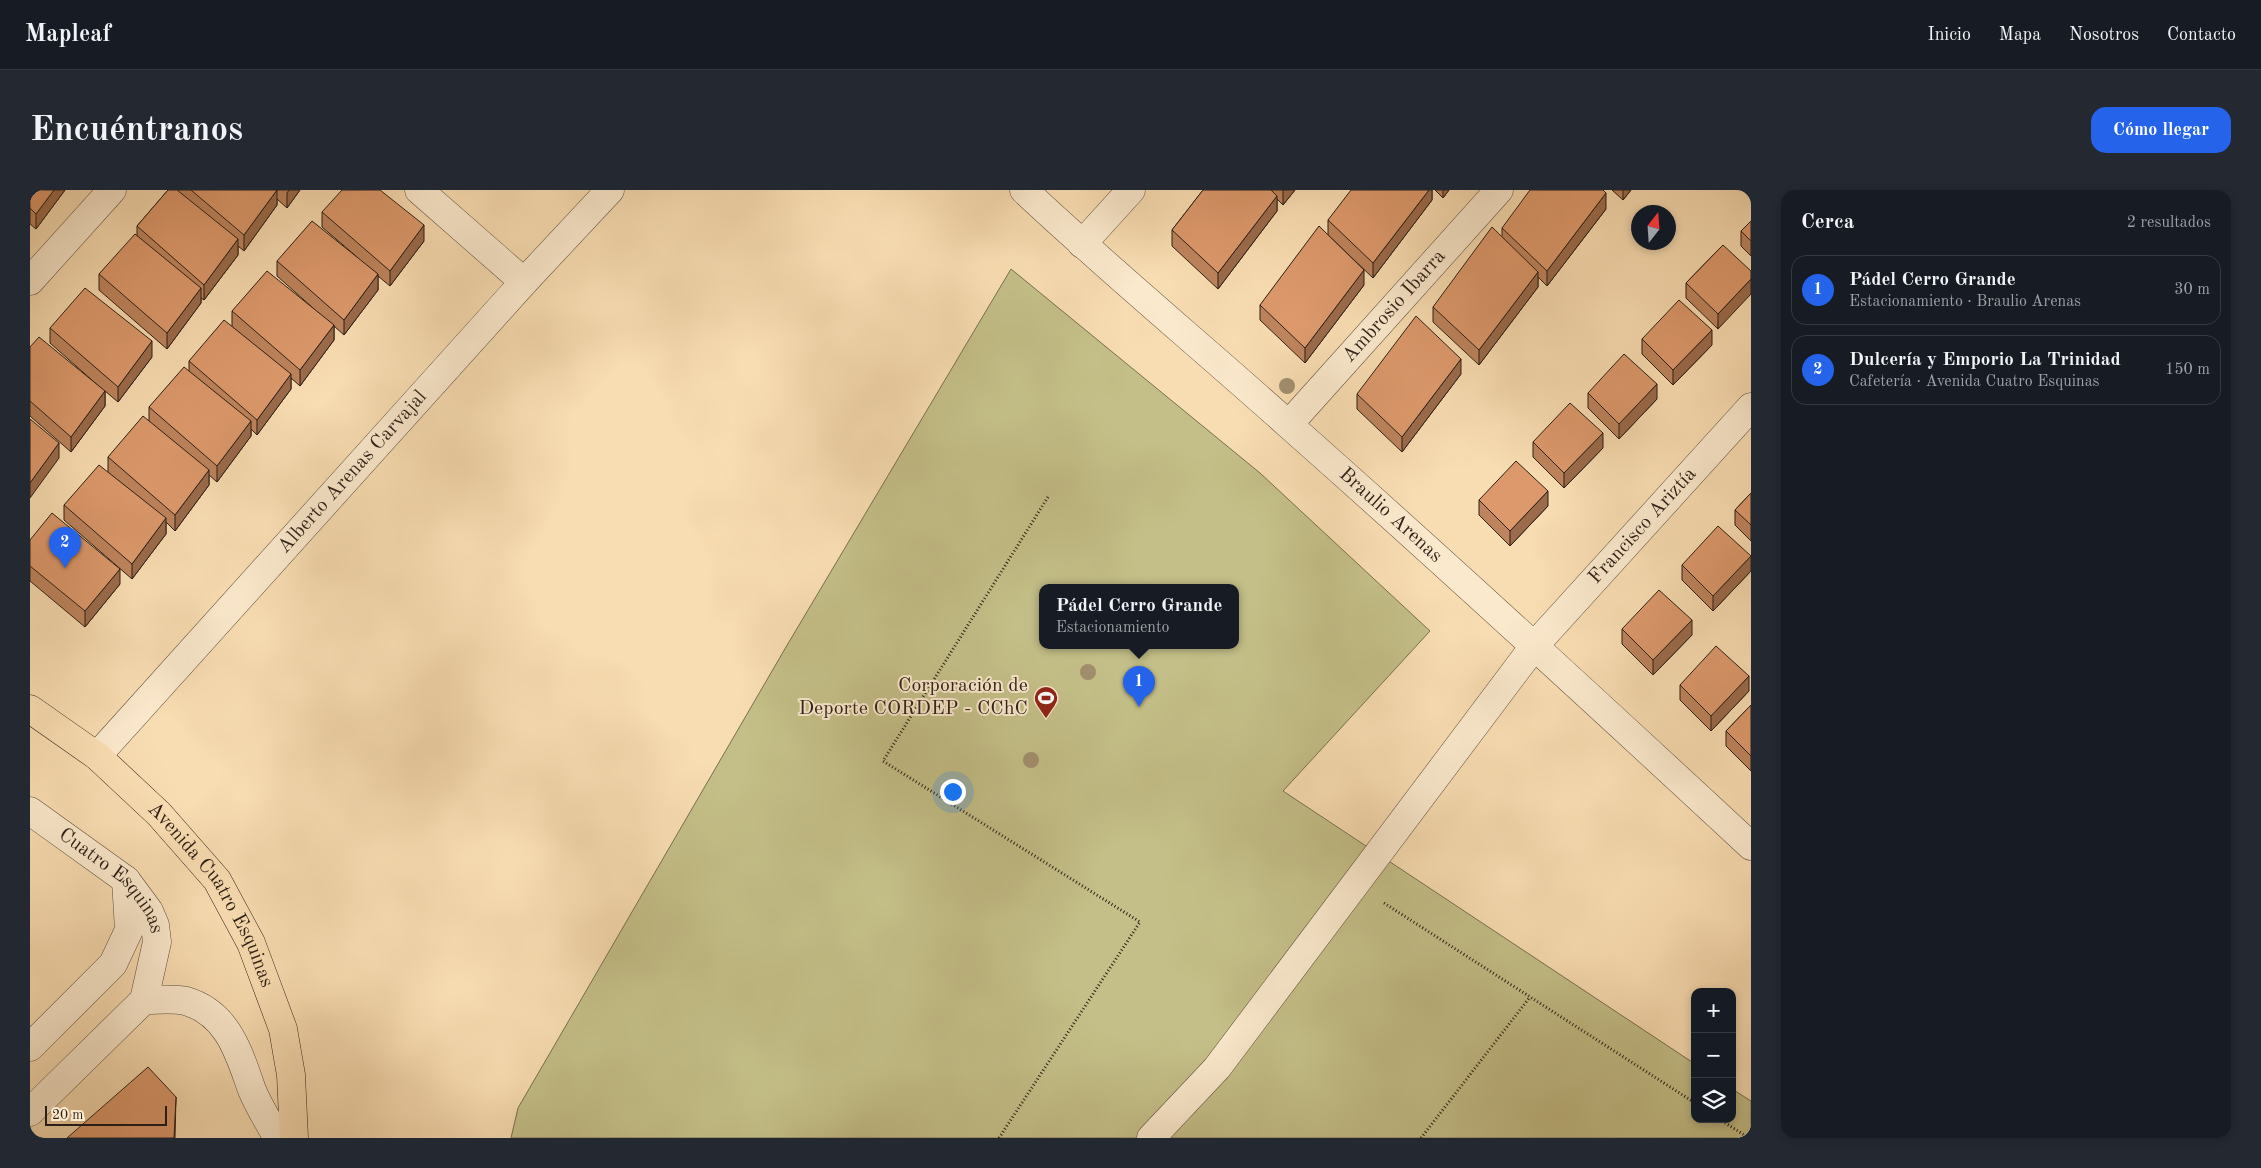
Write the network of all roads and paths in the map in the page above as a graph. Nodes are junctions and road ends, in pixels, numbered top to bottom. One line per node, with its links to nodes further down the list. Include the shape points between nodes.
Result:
1 (112, 190): 8 (street)
2 (418, 190): 9 (street)
3 (610, 190): 9 (street, Alberto Arenas Carvajal)
4 (1024, 190): 7 (street, Braulio Arenas)
5 (1130, 190): 7 (street)
6 (1500, 190): 11 (street, Ambrosio Ibarra)
7 (1082, 244): 11 (street, Braulio Arenas)
8 (30, 281)
9 (524, 282): 15 (street, Alberto Arenas Carvajal)
10 (1751, 407): 13 (street, Francisco Ariztía)
11 (1289, 424): 13 (street, Braulio Arenas)
12 (1048, 497): 28 (path, via 883,761 1140,922)
13 (1535, 646): 17 (street, Braulio Arenas); 19 (street, Francisco Ariztía)
14 (30, 709): 15 (main road, Avenida Cuatro Esquinas)
15 (97, 756): 27 (main road, Avenida Cuatro Esquinas, via 159,814 217,880 251,943 283,1029 291,1075)
16 (30, 811): 18 (street, Cuatro Esquinas)
17 (1751, 846)
18 (126, 880): 21 (street, Cuatro Esquinas, via 149,911 155,925 156,942); 22 (street, via 129,930 113,964)
19 (1357, 883): 20 (path); 29 (street, Francisco Ariztía, via 1217,1068)
20 (1530, 998): 23 (path); 30 (path)
21 (144, 1000): 24 (street); 26 (street, via 186,1001 223,1025)
22 (30, 1047)
23 (1691, 1100)
24 (30, 1112)
25 (1725, 1123): 31 (path)
26 (278, 1138)
27 (294, 1138)
28 (999, 1138)
29 (1151, 1138)
30 (1421, 1138)
31 (1748, 1138)

